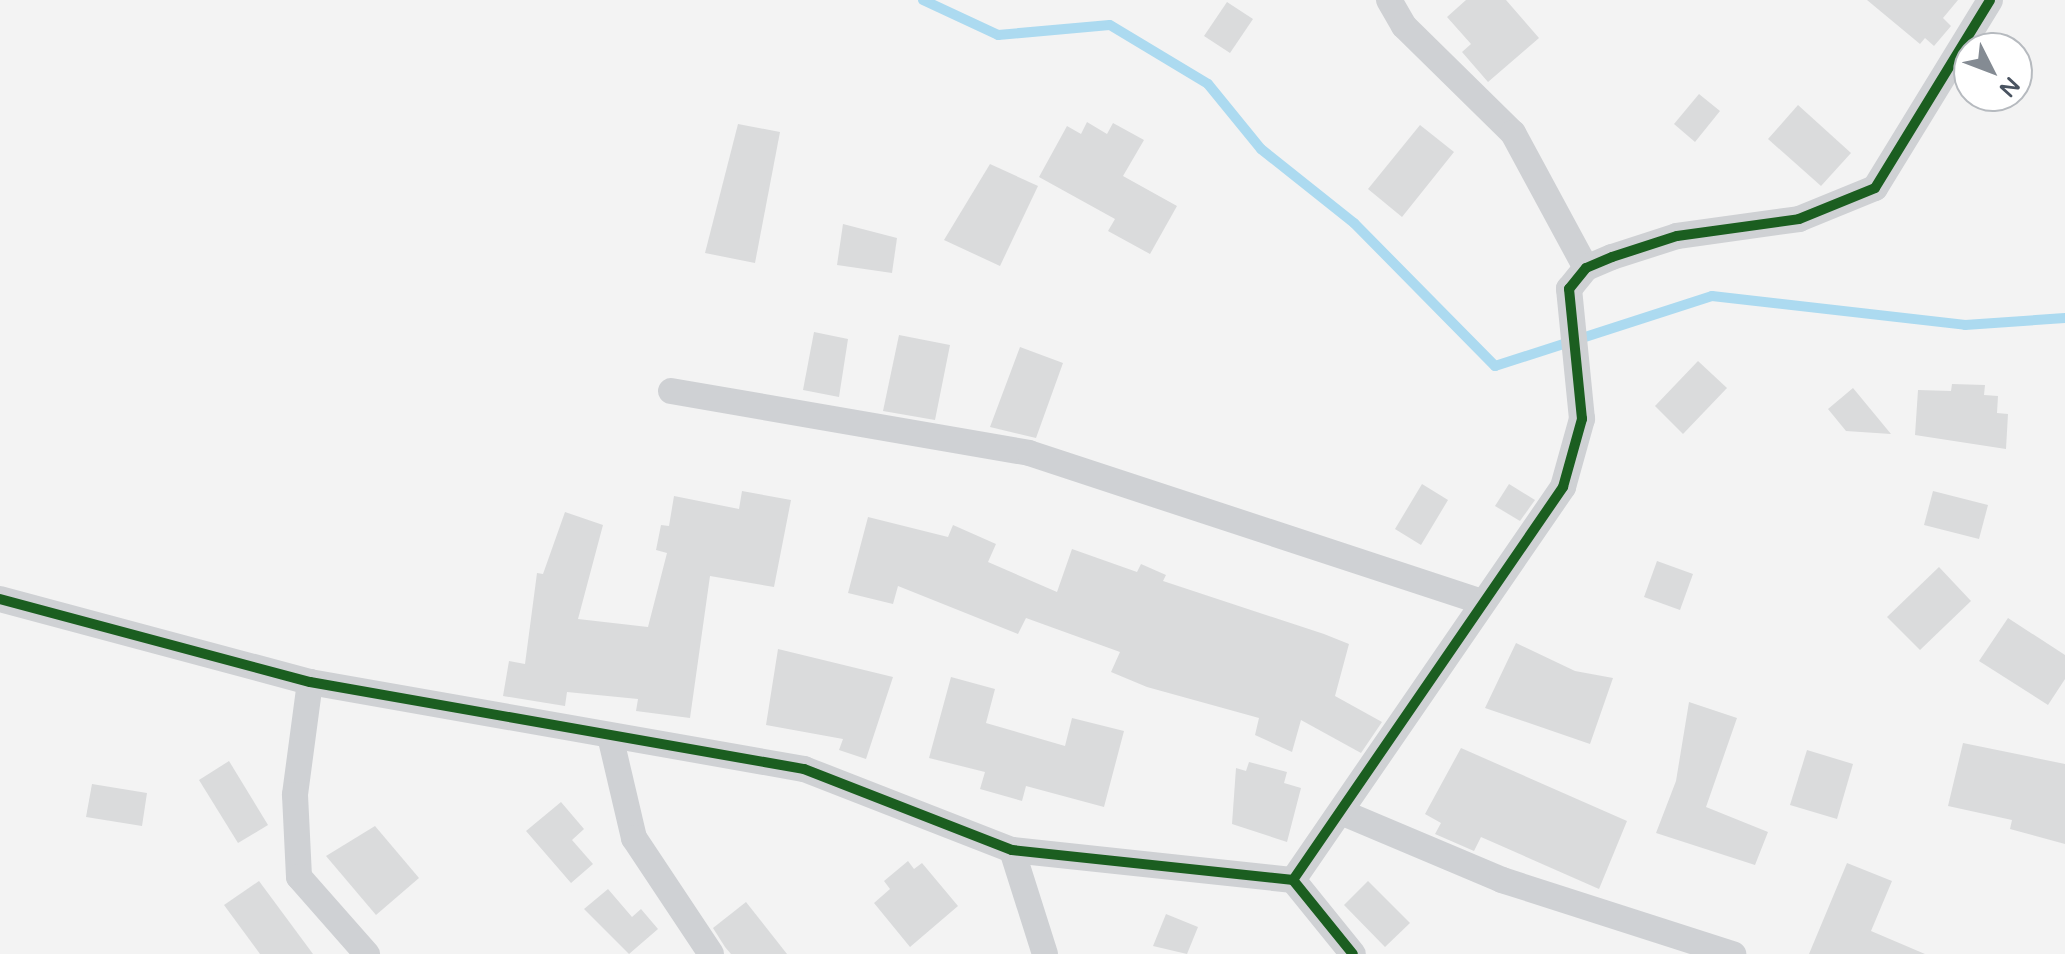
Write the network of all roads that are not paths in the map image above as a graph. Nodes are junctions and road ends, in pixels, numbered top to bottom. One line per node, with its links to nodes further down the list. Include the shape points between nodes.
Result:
1 (1389, 0): 3 (street, via 1404,26 1513,133)
2 (1990, 0): 3 (street, via 1875,188 1799,219 1677,236)
3 (1586, 268): 6 (street, via 1569,289 1582,376 1578,449 1563,487)
4 (671, 391): 6 (street, via 1029,453)
5 (0, 599): 7 (street)
6 (1482, 602): 9 (street)
7 (310, 682): 8 (street); 12 (street, via 295,795 299,877)
8 (611, 740): 10 (street, via 804,769); 13 (street, via 634,838)
9 (1341, 812): 11 (street); 16 (street, via 1502,880)
10 (1012, 850): 11 (street); 14 (street)
11 (1293, 880): 15 (street)
12 (367, 954)
13 (711, 954)
14 (1045, 954)
15 (1353, 954)
16 (1733, 954)

